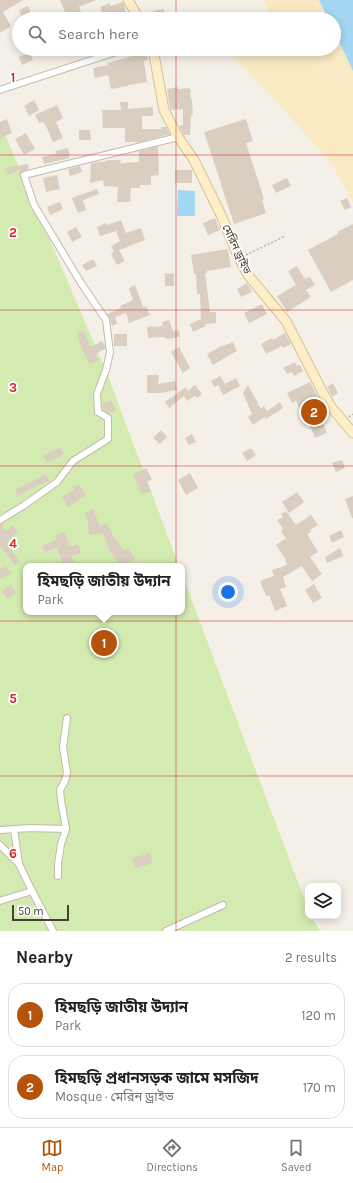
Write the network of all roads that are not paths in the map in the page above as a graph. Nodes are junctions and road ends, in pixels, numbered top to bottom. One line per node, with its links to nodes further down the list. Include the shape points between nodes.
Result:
1 (128, 0): 2 (main road)
2 (135, 12)
3 (104, 56): 5 (street)
4 (154, 56): 6 (main road, মেরিন ড্রাইভ, via 164,110)
5 (0, 90)
6 (178, 137): 7 (main road, মেরিন ড্রাইভ, via 194,160 248,275 286,321 324,395); 8 (street, via 24,175 34,205 106,320 110,352 97,394 98,412 108,418 108,439 73,461 56,482)
7 (353, 433)
8 (0, 520)
9 (67, 718): 11 (street, via 63,747 67,773 60,790)
10 (14, 829): 11 (street); 12 (street); 14 (street)
11 (66, 829): 15 (street, via 61,844)
12 (1, 830)
13 (0, 845): 14 (street)
14 (19, 864): 16 (street)
15 (58, 876)
16 (32, 891): 17 (street); 19 (street)
17 (0, 901)
18 (222, 905): 20 (street)
19 (53, 931)
20 (166, 931)

